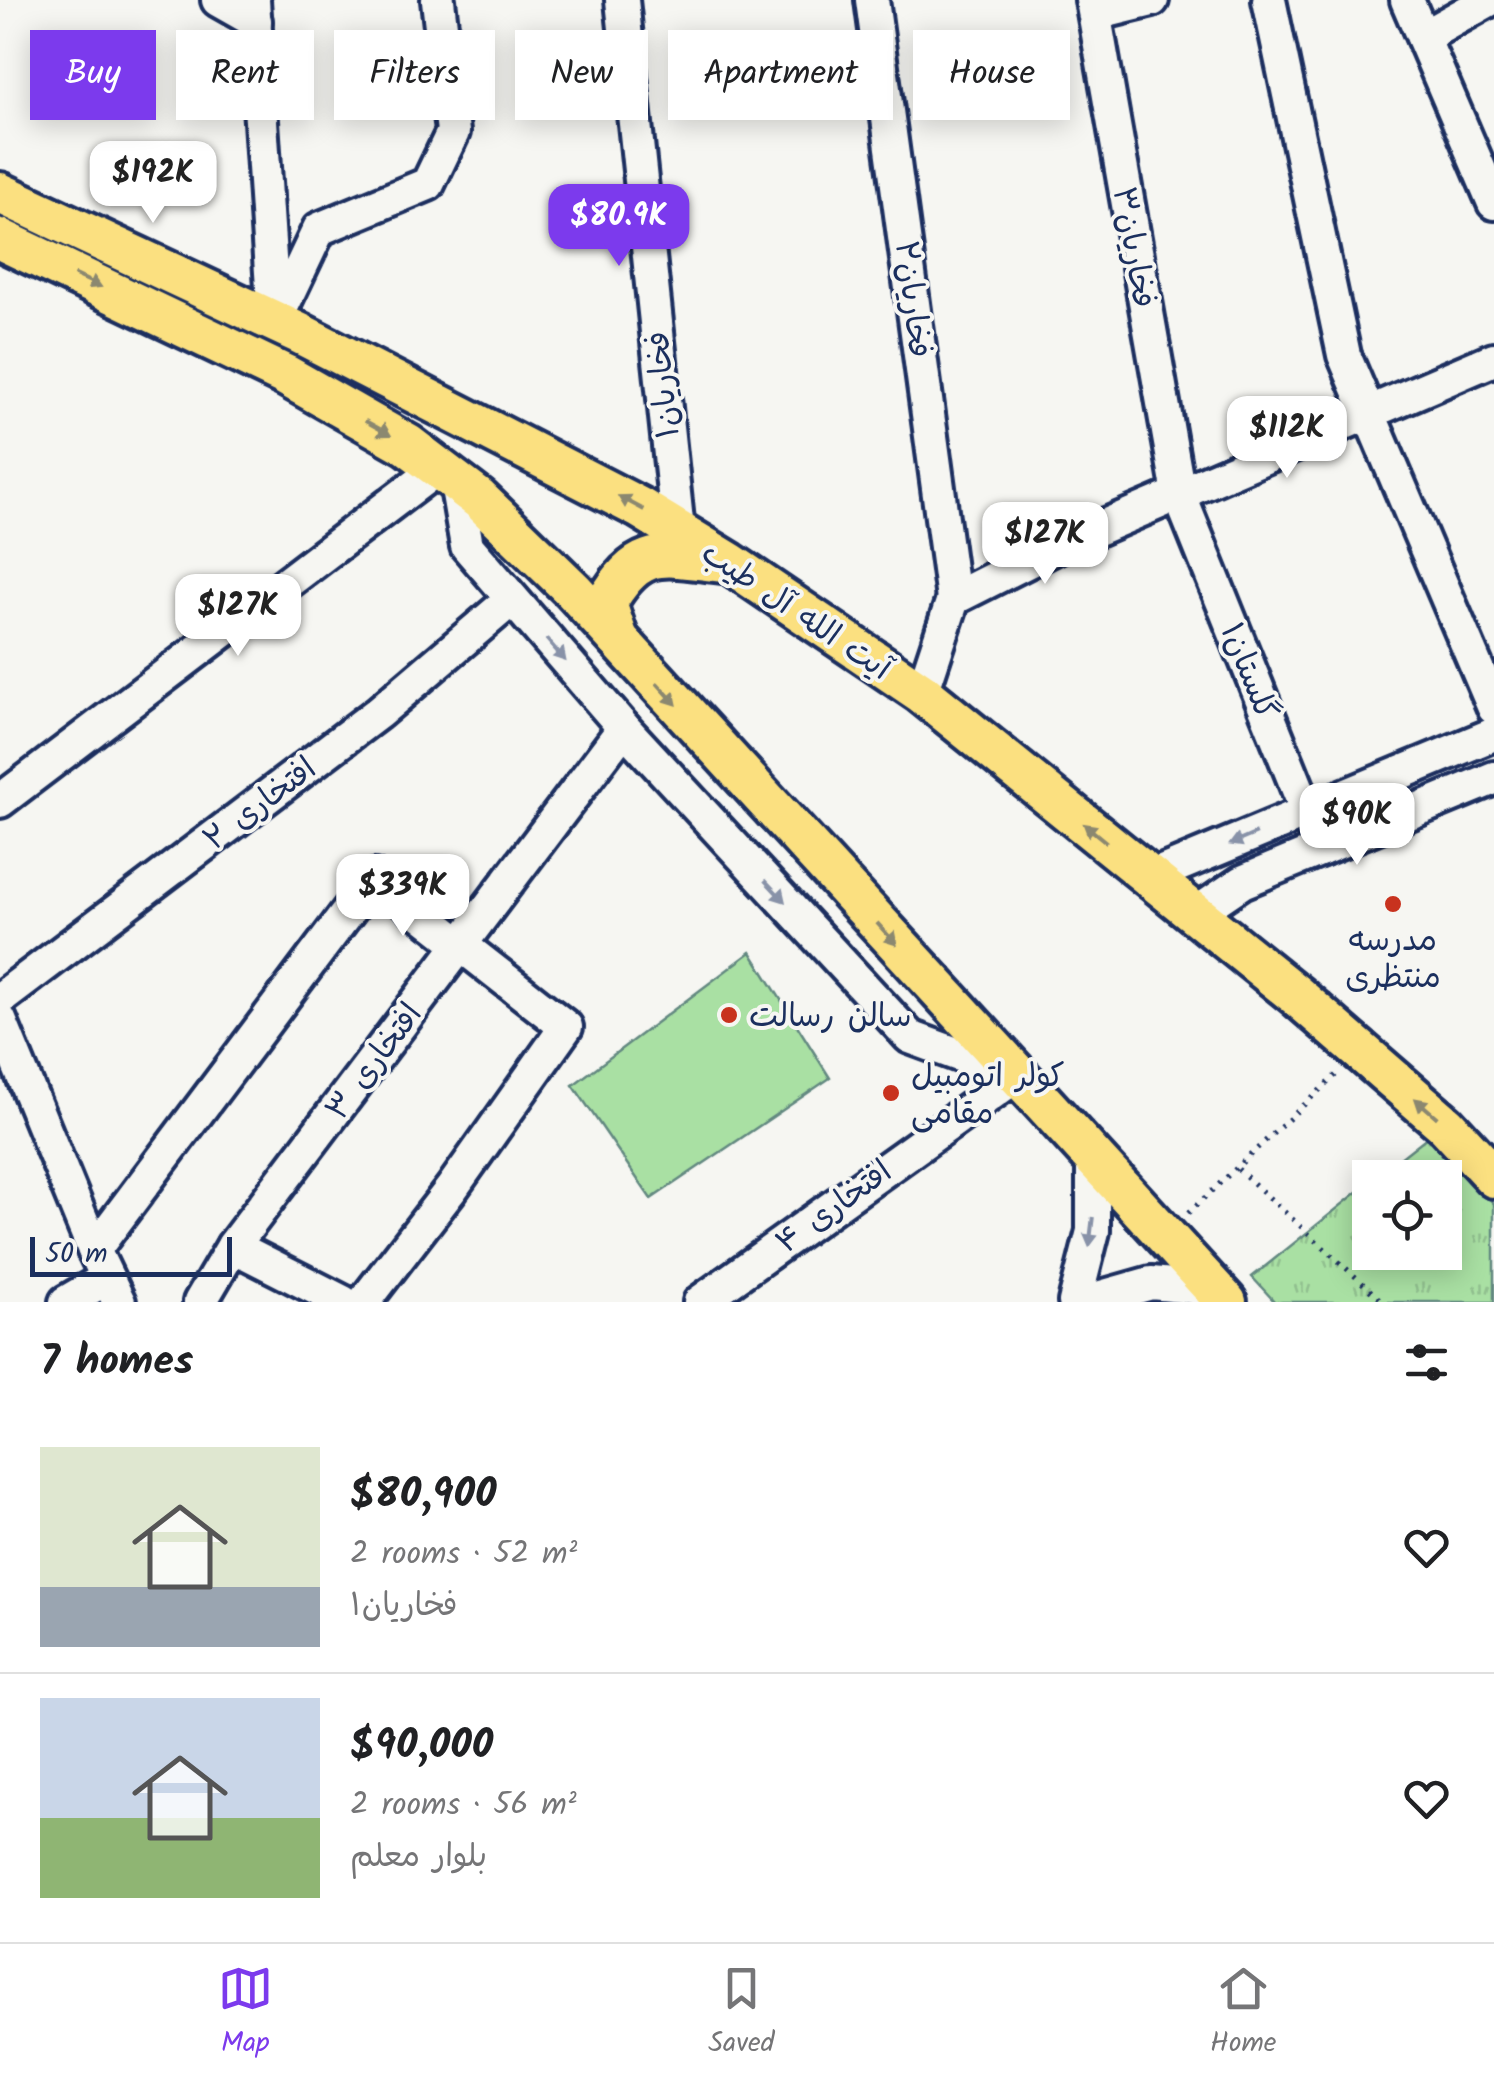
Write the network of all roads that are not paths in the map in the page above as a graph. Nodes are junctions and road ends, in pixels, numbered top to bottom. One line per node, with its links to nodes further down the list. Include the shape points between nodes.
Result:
1 (218, 0): 10 (street)
2 (438, 0): 15 (street, via 453,132 428,184 319,229)
3 (622, 0): 20 (street, فخاریان۱)
4 (872, 0): 23 (street, فخاریان۲)
5 (1152, 0): 9 (street)
6 (1269, 0): 17 (street, via 1344,355)
7 (1408, 0): 11 (street)
8 (1489, 0): 11 (street)
9 (1093, 7): 19 (street, فخاریان۳)
10 (254, 10): 15 (street)
11 (1423, 37): 12 (street)
12 (1492, 191)
13 (3, 204): 15 (main road, آیت الله آل طیب)
14 (0, 240): 18 (main road, one-way to 18, via 285,375 408,445)
15 (275, 322): 20 (main road, آیت الله آل طیب, one-way to 15)
16 (1494, 359): 17 (street)
17 (1371, 412): 19 (street); 26 (street)
18 (447, 475): 22 (street, via 467,546); 24 (main road); 30 (street)
19 (1179, 494): 23 (street); 31 (street, گلستان۱)
20 (678, 531): 21 (main road, آیت الله آل طیب)
21 (730, 564): 24 (main road, via 649,558 622,576 606,604); 25 (main road, آیت الله آل طیب)
22 (512, 599): 27 (street, one-way to 27); 36 (street, افتخاری ۲, via 378,713)
23 (953, 599): 25 (street)
24 (618, 639): 38 (main road, one-way to 38)
25 (922, 693): 33 (main road, آیت الله آل طیب, one-way to 25)
26 (1494, 708)
27 (624, 728): 35 (street, افتخاری ۳); 38 (street, one-way to 38, via 910,1037)
28 (1494, 734): 31 (street)
29 (1494, 778): 32 (street)
30 (0, 801)
31 (1307, 812): 32 (street, گلستان۱); 33 (street, one-way to 33)
32 (1322, 849): 34 (street, via 1242,882)
33 (1150, 878): 34 (main road, آیت الله آل طیب)
34 (1196, 914): 39 (main road, آیت الله آل طیب, one-way to 34)
35 (461, 945): 41 (street, افتخاری ۳); 42 (street, via 374,878); 48 (street, via 566,1027)
36 (0, 999)
37 (0, 1020): 42 (street)
38 (1016, 1076): 40 (main road); 49 (street, افتخاری ۴)
39 (1485, 1155)
40 (1093, 1160): 43 (main road); 50 (street, one-way to 50, via 1093,1231)
41 (233, 1246): 46 (street, افتخاری ۳); 47 (street)
42 (107, 1277): 45 (street)
43 (1220, 1295): 44 (street, via 1152,1283)
44 (1121, 1297): 51 (street)
45 (66, 1302)
46 (200, 1302)
47 (343, 1302)
48 (364, 1302)
49 (700, 1302)
50 (1075, 1302)
51 (1084, 1302)

